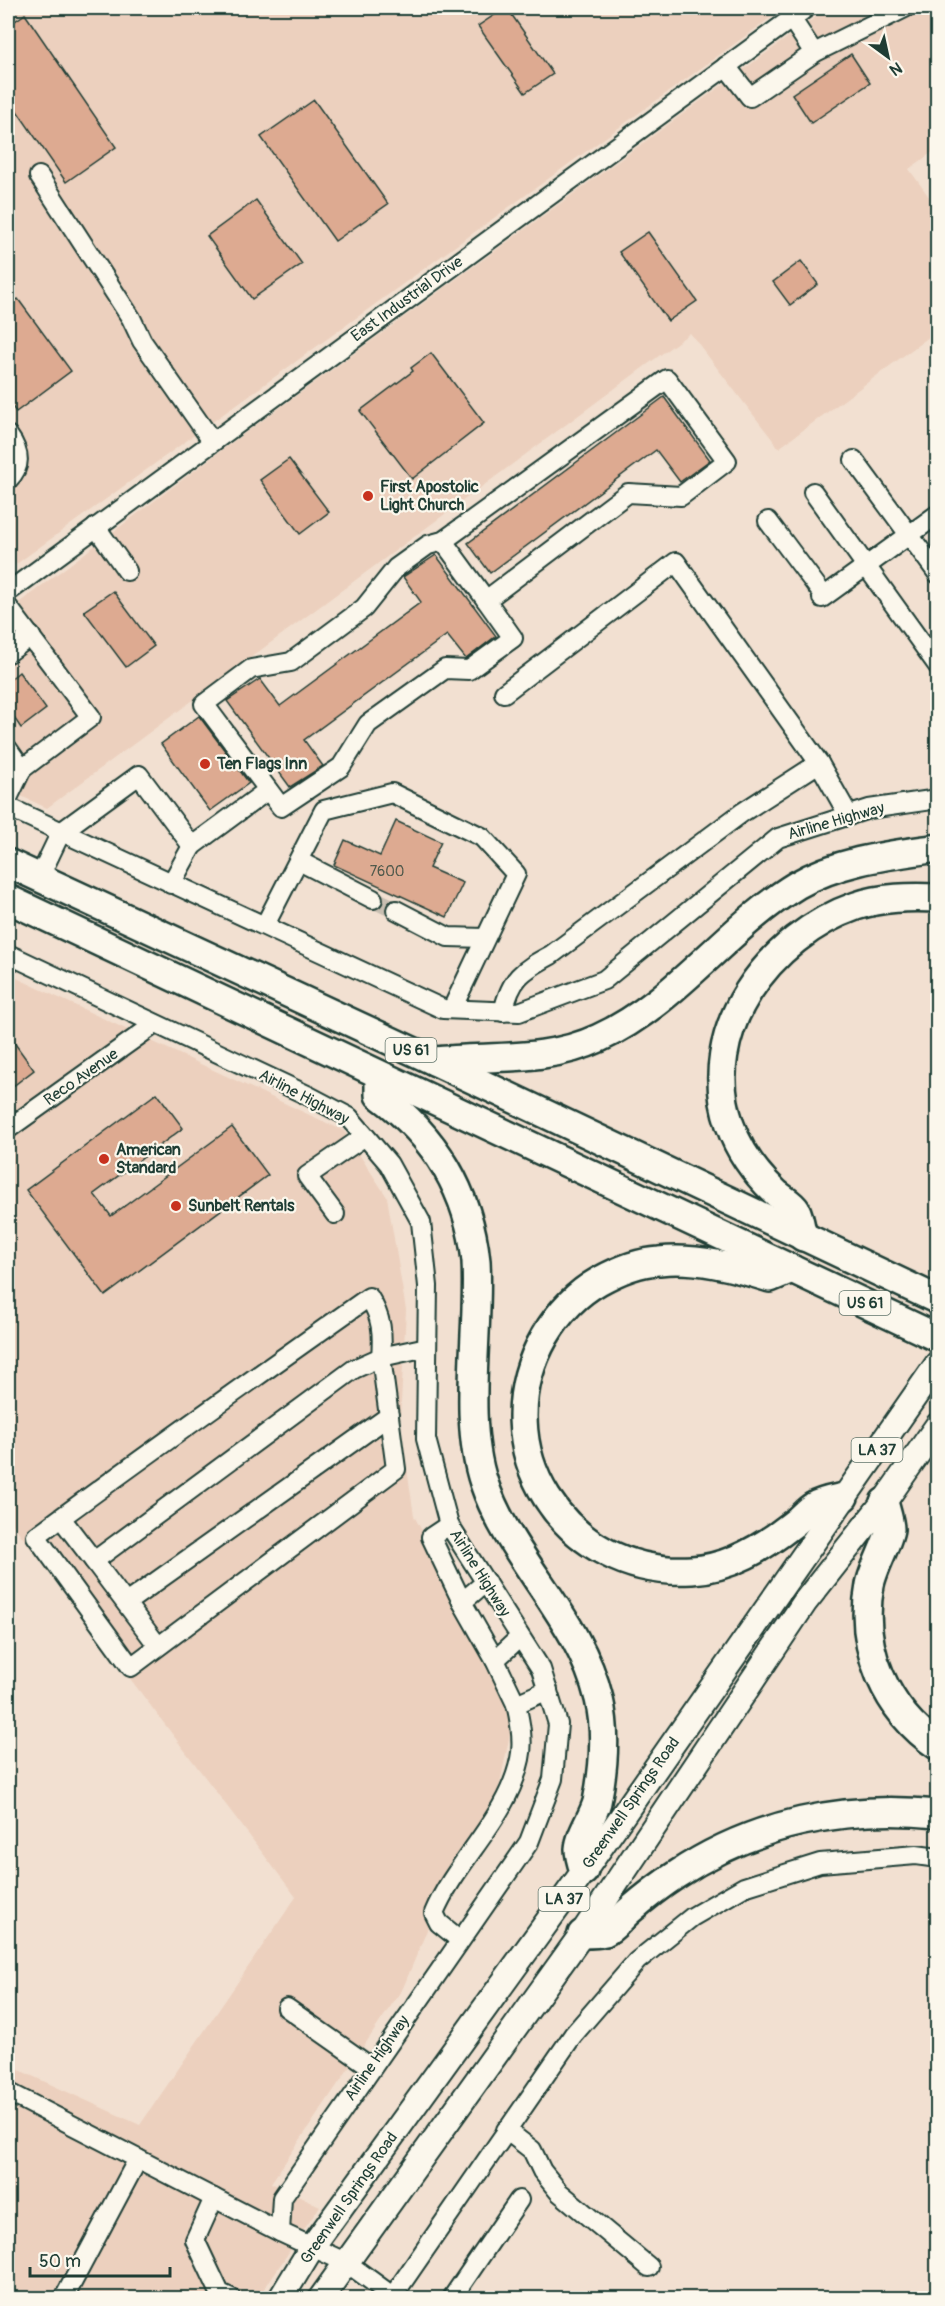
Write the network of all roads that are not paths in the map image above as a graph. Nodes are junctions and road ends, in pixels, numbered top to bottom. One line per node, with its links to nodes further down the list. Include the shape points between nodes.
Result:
1 (905, 8): 3 (street)
2 (799, 13): 3 (street); 4 (street, East Industrial Drive)
3 (814, 53): 4 (street, via 750,97)
4 (726, 66): 7 (street, East Industrial Drive)
5 (39, 176): 7 (street, via 142,341)
6 (8, 435): 9 (street, via 18,449 17,465)
7 (212, 441): 13 (street, East Industrial Drive)
8 (854, 460): 14 (street)
9 (8, 480)
10 (813, 492): 16 (street)
11 (938, 514): 14 (street)
12 (768, 521): 16 (street, via 823,597)
13 (96, 527): 17 (street); 19 (street, East Industrial Drive)
14 (909, 535): 16 (street); 18 (street)
15 (443, 541): 20 (street); 20 (street, via 667,379 727,461 681,496 628,493); 29 (street, via 428,545 396,568 364,608 291,662 251,669 204,704)
16 (864, 567): 24 (street)
17 (127, 571)
18 (938, 574)
19 (8, 592)
20 (486, 600): 29 (street, via 513,638 469,670 445,669 368,724 341,767 298,798 281,807)
21 (8, 607): 22 (street)
22 (31, 636): 23 (street); 28 (street, via 91,717)
23 (8, 653)
24 (938, 666)
25 (504, 693): 27 (street, via 676,562)
26 (8, 749): 28 (street)
27 (819, 763): 33 (street); 49 (street, via 743,812 551,955 523,970 508,990)
28 (22, 769): 30 (street)
29 (268, 790): 35 (street)
30 (8, 798)
31 (938, 799): 33 (street, Airline Highway, via 869,808)
32 (8, 807): 34 (street, Airline Highway)
33 (849, 816): 49 (street, Airline Highway, via 778,838 604,980 519,1012)
34 (61, 832): 35 (street, via 139,775); 39 (street); 40 (street, Airline Highway)
35 (192, 846): 40 (street)
36 (938, 848): 51 (highway, via 863,860 798,885 635,1018 599,1039 534,1057)
37 (299, 861): 43 (street); 45 (street); 46 (street, via 324,810 392,793 482,837 516,874)
38 (8, 863): 39 (highway, US 61)
39 (39, 878): 51 (highway, US 61)
40 (171, 884): 45 (street, Airline Highway)
41 (938, 898): 56 (highway, via 887,899 858,906 798,936 750,989 735,1015 721,1074 729,1122 757,1174 795,1209)
42 (8, 899): 52 (highway, US 61)
43 (373, 899)
44 (396, 910): 46 (street, via 448,937)
45 (265, 925): 48 (street, Airline Highway)
46 (485, 938): 48 (street)
47 (8, 954): 50 (street, Airline Highway)
48 (452, 1009): 49 (street, Airline Highway)
49 (503, 1012)
50 (155, 1024): 53 (street, Reco Avenue); 54 (street, Airline Highway, via 319,1101 349,1118)
51 (434, 1060): 56 (highway, US 61)
52 (379, 1075): 57 (highway, US 61); 81 (highway, via 379,1095 423,1133 460,1191 477,1262 474,1415 479,1466 498,1515 587,1662 599,1698 604,1756 596,1804 579,1849)
53 (8, 1129)
54 (365, 1136): 55 (street, via 308,1176); 60 (street, Airline Highway, via 389,1164 421,1222 428,1286)
55 (335, 1214)
56 (803, 1237): 58 (highway, US 61)
57 (792, 1269): 59 (highway, US 61); 65 (highway, via 770,1278 700,1261 656,1261 630,1267 591,1286 561,1312 538,1349 524,1398 526,1445 539,1485 563,1520 611,1557 654,1570 694,1570 733,1561 765,1545 814,1505)
58 (938, 1300)
59 (938, 1338)
60 (427, 1347): 61 (street); 68 (street, Airline Highway, via 426,1439)
61 (381, 1357): 63 (street); 67 (street, via 383,1329 369,1297); 69 (street, via 354,1369)
62 (938, 1363): 65 (main road, Greenwell Springs Road / LA 37)
63 (389, 1416): 72 (street); 74 (street, via 396,1469)
64 (936, 1427): 66 (main road, Greenwell Springs Road / LA 37)
65 (844, 1497): 81 (main road, Greenwell Springs Road / LA 37)
66 (884, 1502): 78 (highway, via 890,1528 870,1586 870,1646 890,1696 914,1727); 82 (main road, Greenwell Springs Road / LA 37, via 805,1602)
67 (61, 1518): 69 (street); 74 (street, via 36,1536 131,1666)
68 (449, 1525): 70 (street, Airline Highway); 71 (street, via 432,1537)
69 (94, 1561): 72 (street)
70 (486, 1582): 71 (street); 73 (street, Airline Highway)
71 (462, 1602): 75 (street)
72 (126, 1604): 74 (street)
73 (520, 1637): 75 (street); 76 (street, Airline Highway, via 541,1669)
74 (158, 1646)
75 (495, 1660): 77 (street)
76 (548, 1690): 77 (street); 83 (street, Airline Highway, via 558,1724 553,1779 529,1842)
77 (516, 1704): 83 (street, via 521,1759 506,1797 434,1913 439,1923)
78 (938, 1746)
79 (938, 1814): 82 (highway, via 894,1810 841,1814 754,1835 677,1874 607,1932)
80 (938, 1858): 87 (street, via 916,1855 820,1863 744,1887 692,1917 637,1961 573,2035)
81 (584, 1871): 92 (main road, Greenwell Springs Road / LA 37)
82 (582, 1934): 93 (main road, Greenwell Springs Road / LA 37)
83 (460, 1940): 85 (street, Airline Highway)
84 (287, 2008): 85 (street)
85 (371, 2067): 91 (street, Airline Highway, via 282,2198)
86 (8, 2092): 88 (street)
87 (506, 2130): 94 (street, via 531,2150 559,2192); 95 (street)
88 (138, 2159): 89 (street); 96 (street)
89 (214, 2198): 91 (street); 97 (street, via 195,2240 220,2293)
90 (519, 2200): 100 (street)
91 (280, 2232): 92 (street)
92 (312, 2247): 93 (street); 98 (main road, Greenwell Springs Road / LA 37)
93 (347, 2263): 95 (street); 99 (main road, Greenwell Springs Road / LA 37)
94 (649, 2266)
95 (394, 2297)
96 (64, 2298)
97 (231, 2298)
98 (281, 2298)
99 (321, 2298)
100 (452, 2298)

